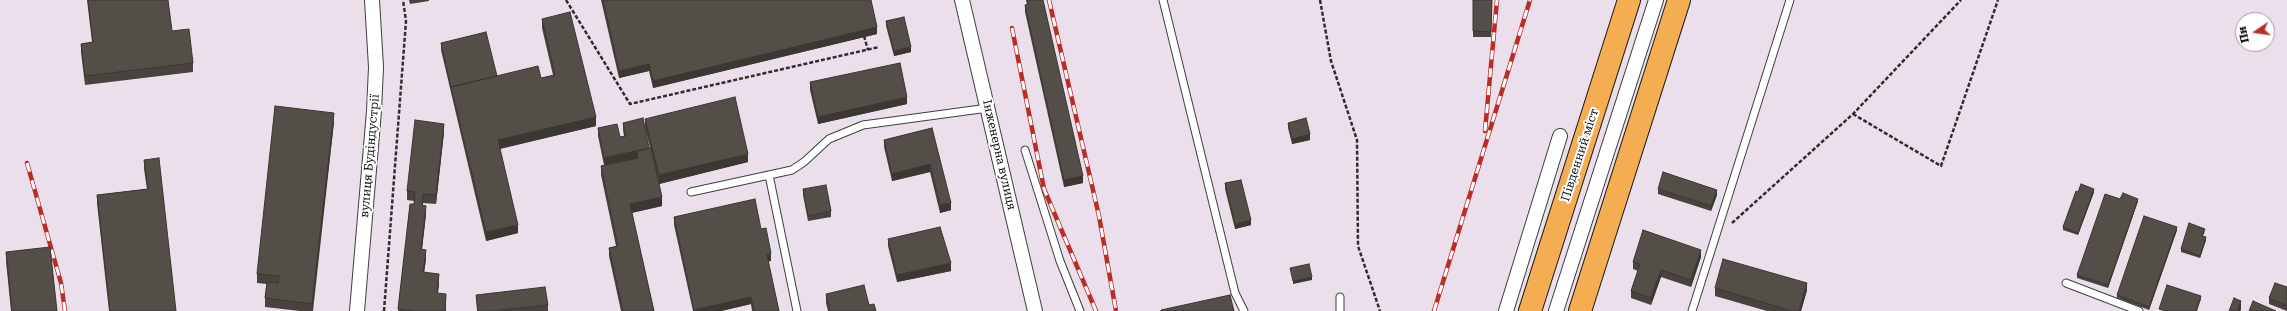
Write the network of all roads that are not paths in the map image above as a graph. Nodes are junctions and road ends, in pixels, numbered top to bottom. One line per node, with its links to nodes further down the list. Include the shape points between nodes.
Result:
1 (372, 0): 15 (street, вулиця Будіндустрії, via 376,67 374,111)
2 (962, 0): 8 (street, Інженерна вулиця)
3 (1163, 0): 19 (lane, via 1235,293)
4 (1629, 0): 22 (highway, Південний міст)
5 (1656, 0): 23 (street)
6 (1679, 0): 24 (highway)
7 (1790, 0): 25 (lane)
8 (988, 108): 11 (lane, via 863,125 828,139 792,170); 17 (street, Інженерна вулиця)
9 (1560, 136): 21 (street)
10 (1025, 150): 18 (lane, via 1060,261)
11 (769, 175): 12 (lane); 16 (lane)
12 (691, 192)
13 (2066, 283): 26 (lane)
14 (1340, 297): 20 (lane)
15 (357, 311)
16 (797, 311)
17 (1035, 311)
18 (1080, 311)
19 (1244, 311)
20 (1340, 311)
21 (1506, 311)
22 (1530, 311)
23 (1556, 311)
24 (1580, 311)
25 (1692, 311)
26 (2139, 311)

